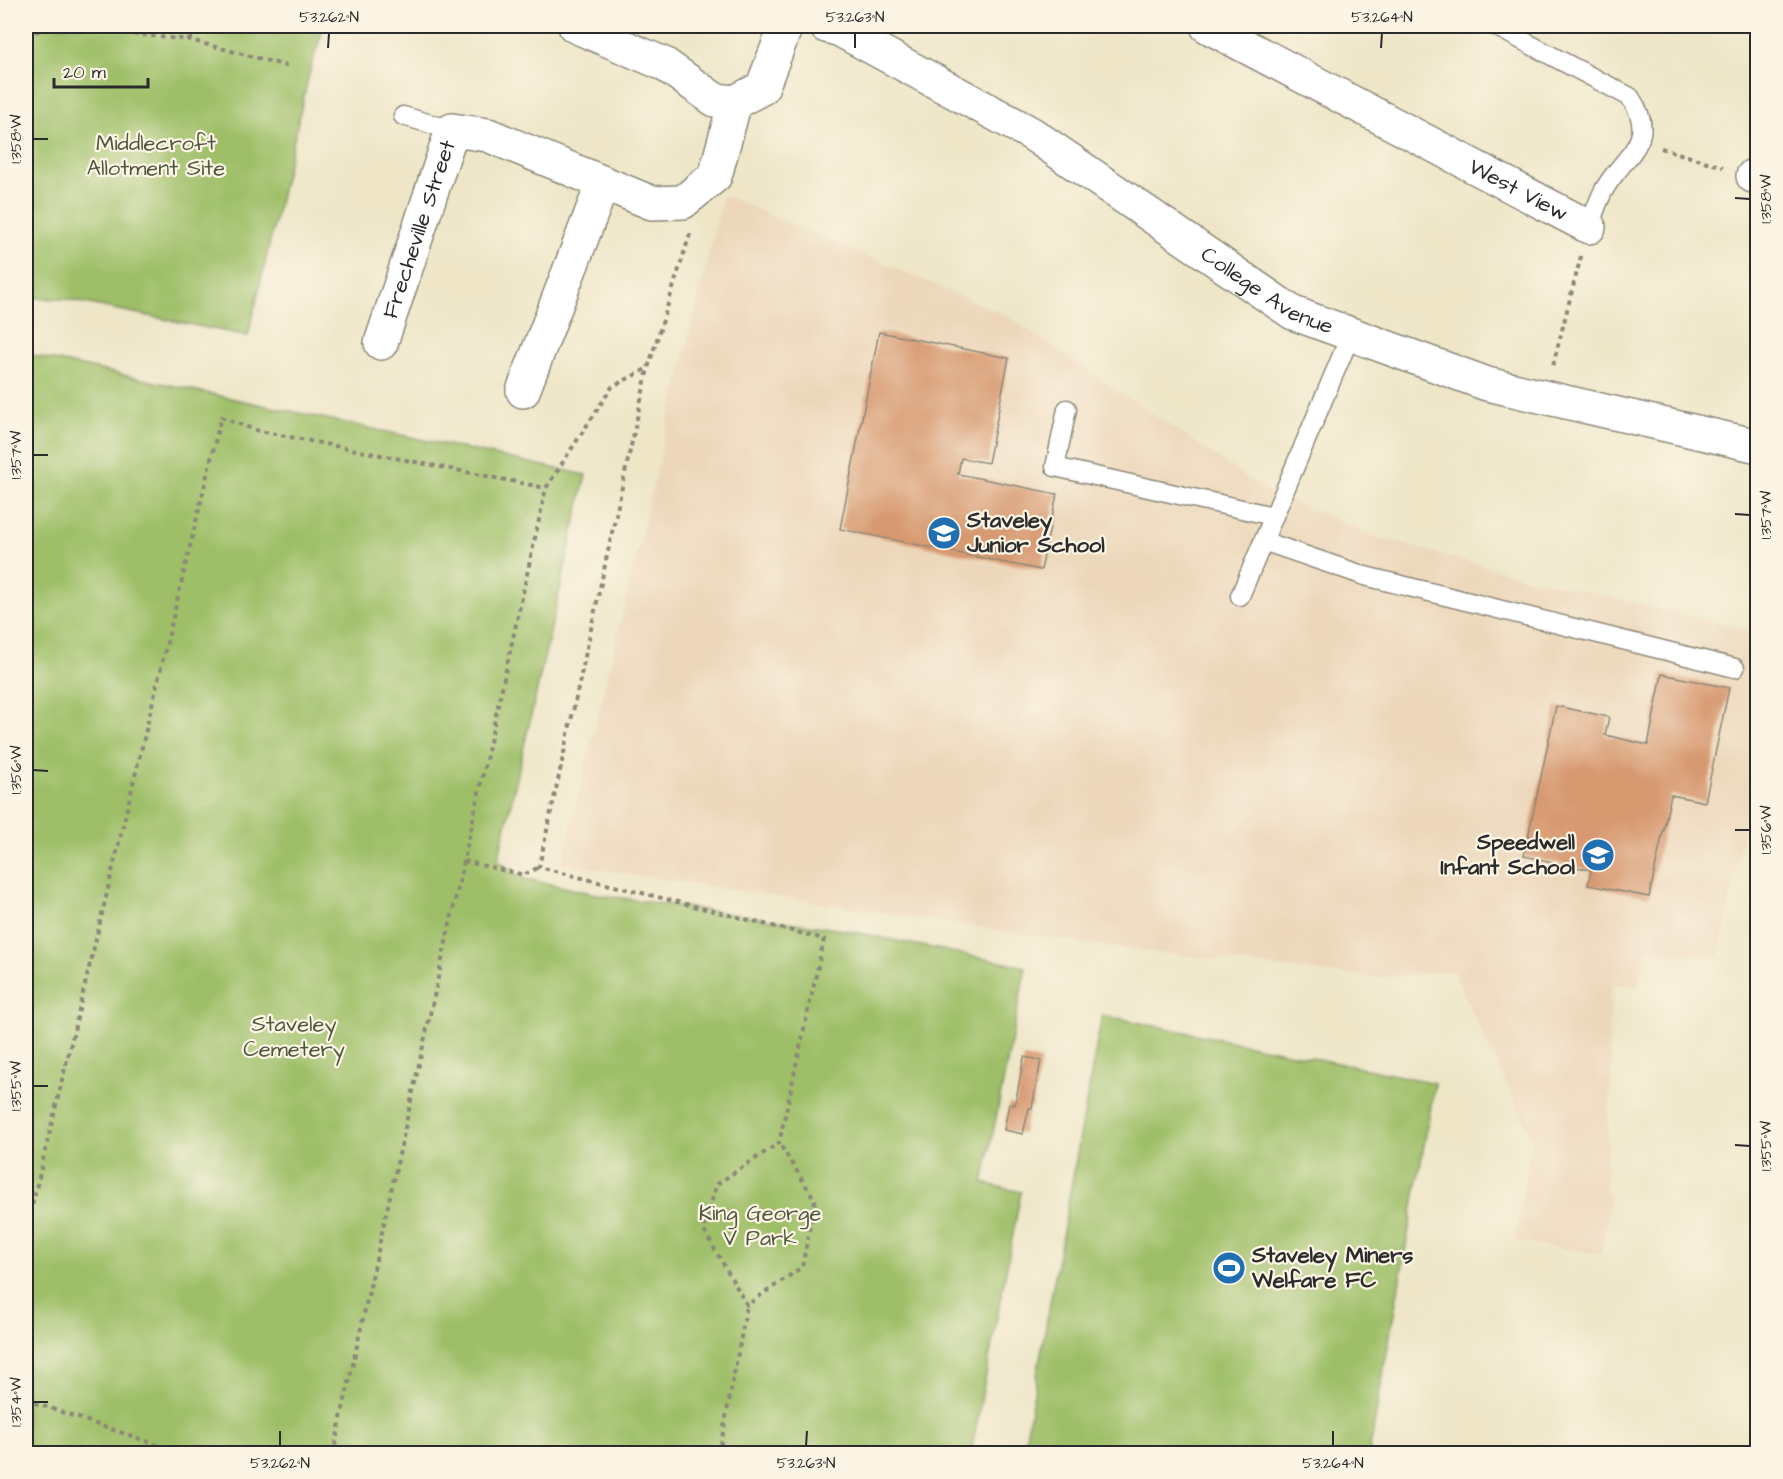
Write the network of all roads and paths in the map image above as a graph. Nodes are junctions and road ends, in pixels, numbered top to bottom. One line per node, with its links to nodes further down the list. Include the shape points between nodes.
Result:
1 (61, 26): 9 (path); 10 (path)
2 (194, 26): 10 (path)
3 (575, 26): 12 (street, via 664,64 715,100)
4 (786, 26): 12 (street, via 762,88)
5 (826, 26): 20 (street, College Avenue, via 1032,134 1293,313)
6 (1207, 26): 19 (street, West View)
7 (1495, 26): 8 (lane)
8 (1523, 32): 15 (lane, via 1630,96 1642,123)
9 (26, 33)
10 (190, 40): 11 (path)
11 (287, 66)
12 (735, 102): 17 (street, Frecheville Street, via 715,176 683,202 652,203)
13 (403, 116): 14 (lane)
14 (452, 130): 17 (street, Frecheville Street, via 488,135); 21 (street, Frecheville Street)
15 (1640, 142): 16 (path); 19 (lane, West View, via 1605,188)
16 (1755, 176)
17 (603, 183): 23 (street)
18 (693, 224): 22 (path)
19 (1589, 227): 24 (path)
20 (1351, 334): 24 (street, College Avenue, via 1487,384); 28 (lane)
21 (381, 343)
22 (648, 368): 27 (path, via 612,387); 33 (path)
23 (523, 391)
24 (1545, 397): 26 (street, College Avenue)
25 (1067, 409): 28 (lane, via 1055,467)
26 (1758, 446)
27 (546, 488): 32 (path); 35 (path, via 255,430 221,417)
28 (1273, 516): 29 (lane)
29 (1263, 541): 30 (lane); 31 (lane, via 1365,576)
30 (1240, 596)
31 (1735, 668)
32 (464, 861): 33 (path, via 524,875); 38 (path)
33 (539, 867): 34 (path, via 824,939)
34 (779, 1143): 36 (path, via 815,1200 807,1244 802,1266); 36 (path, via 717,1184 703,1229)
35 (26, 1231)
36 (747, 1305): 41 (path)
37 (26, 1400): 39 (path)
38 (335, 1452): 40 (path)
39 (184, 1454)
40 (327, 1454)
41 (719, 1454)

